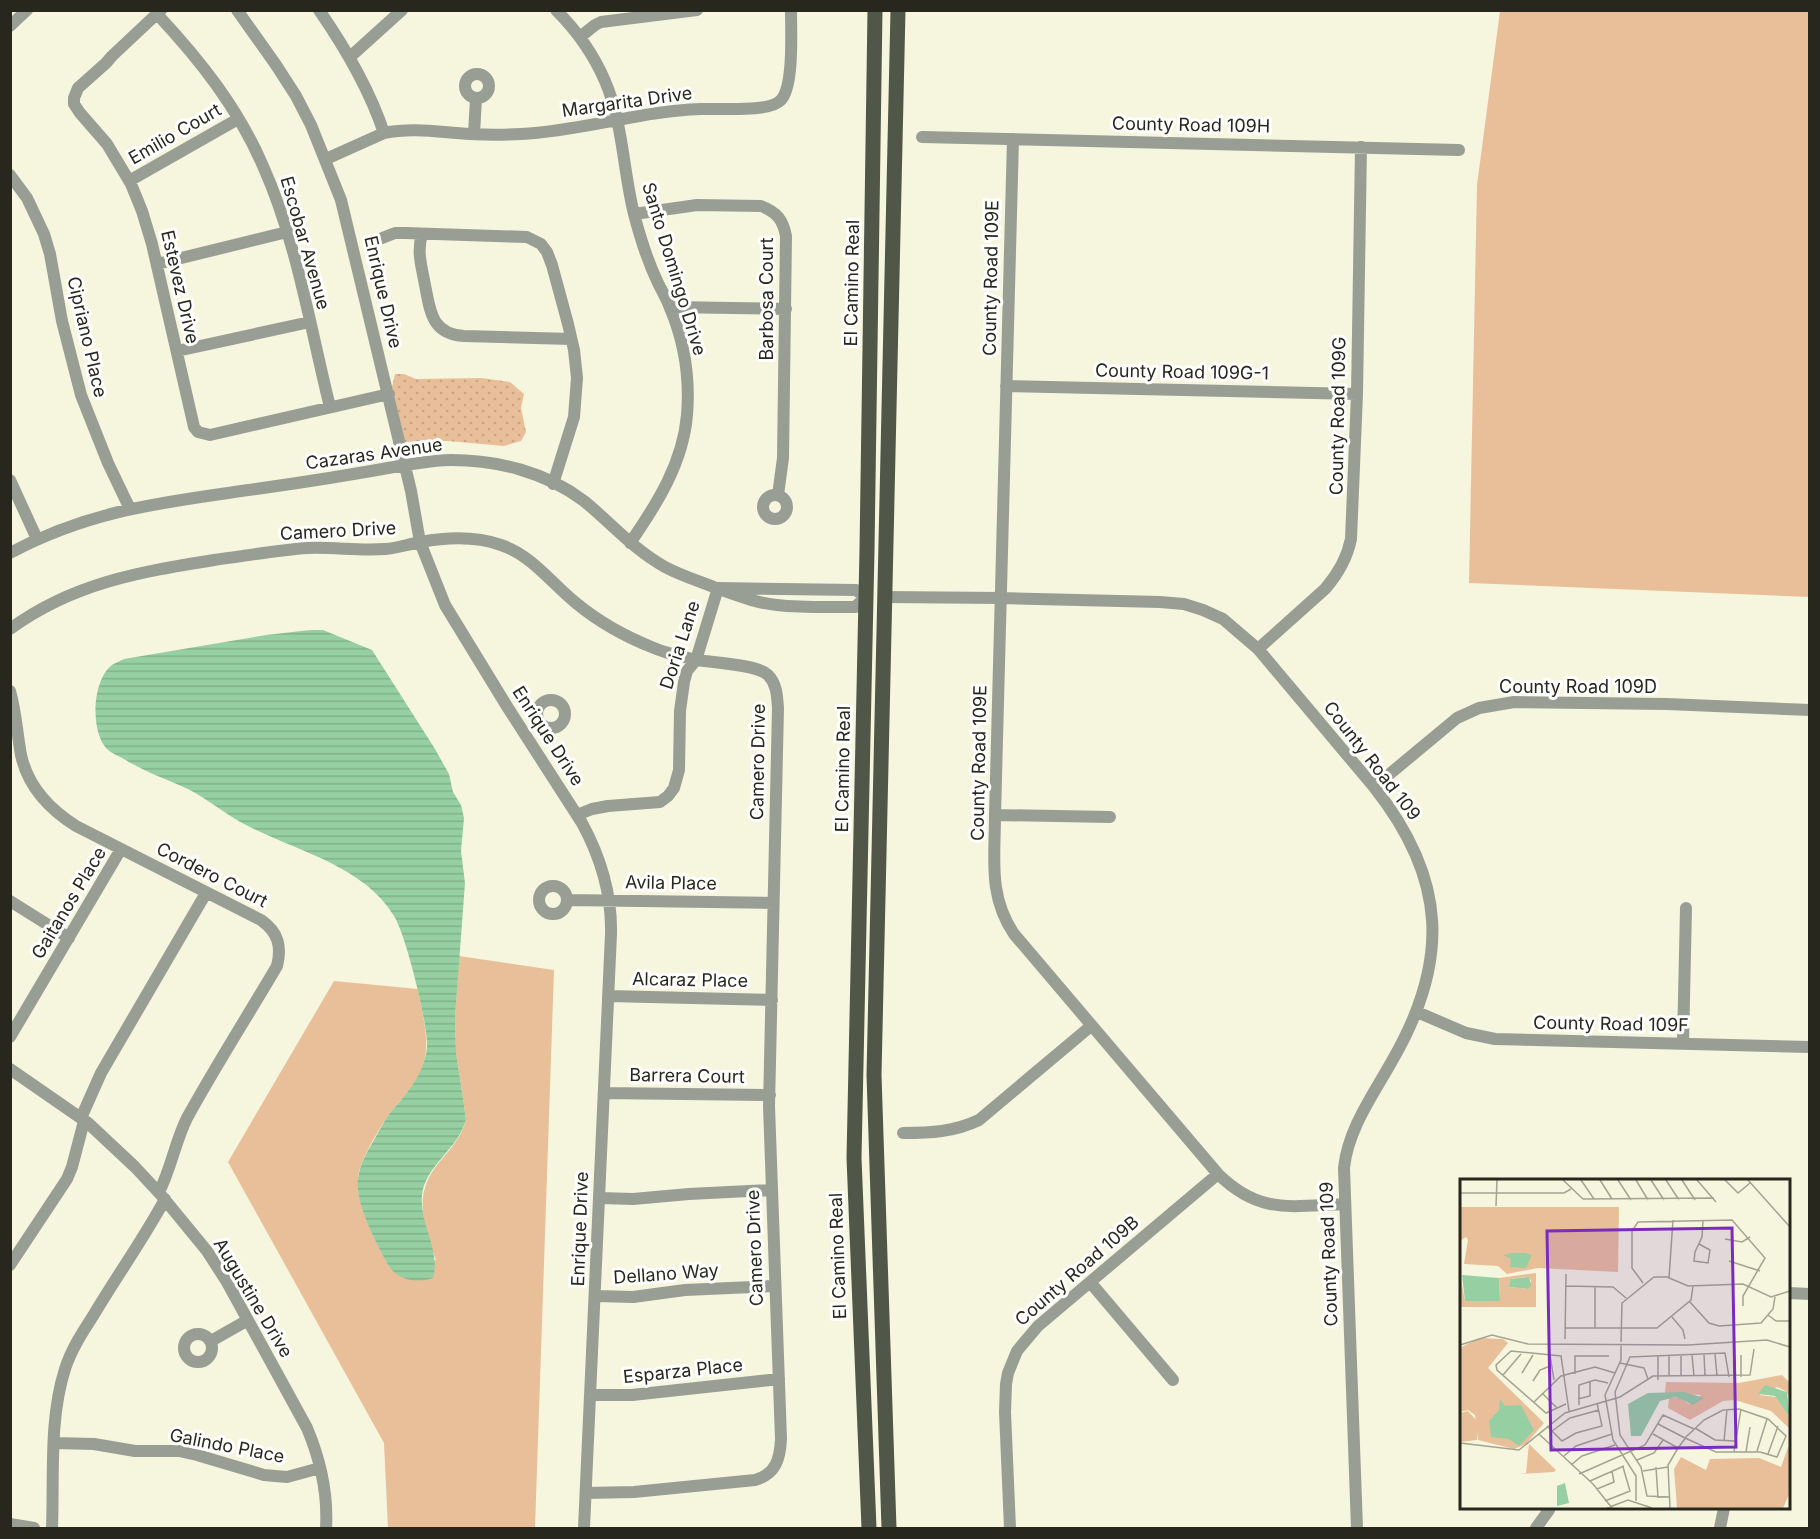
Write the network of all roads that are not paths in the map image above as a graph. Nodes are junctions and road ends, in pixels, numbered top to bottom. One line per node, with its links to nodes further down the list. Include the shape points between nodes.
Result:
1 (27, 10): 11 (street)
2 (237, 10): 23 (street, Enrique Drive, via 296,96)
3 (319, 10): 13 (street)
4 (402, 10): 13 (street)
5 (555, 10): 12 (street, Santo Domingo Drive)
6 (697, 10): 12 (street, via 600,22)
7 (791, 10): 16 (street, Margarita Drive, via 789,84 776,104 768,108 673,110)
8 (875, 10): 50 (main road, El Camino Real)
9 (897, 10): 51 (main road, El Camino Real)
10 (159, 12): 15 (street, Escobar Avenue, via 204,66); 25 (street, Estevez Drive, via 82,83 74,98 75,108 107,144)
11 (10, 26)
12 (580, 37): 16 (street, Santo Domingo Drive, via 604,79)
13 (350, 57): 17 (street)
14 (476, 98): 18 (street)
15 (238, 119): 25 (street, Emilio Court); 27 (street, Escobar Avenue, via 263,165)
16 (618, 120): 18 (street, Margarita Drive, via 546,132); 26 (street, Santo Domingo Drive)
17 (384, 133): 18 (street, Margarita Drive, via 409,129); 23 (street, Margarita Drive)
18 (474, 134)
19 (922, 136): 20 (street, County Road 109H)
20 (1013, 139): 21 (street, County Road 109H); 36 (street, County Road 109E)
21 (1361, 147): 22 (street, County Road 109H); 38 (street, County Road 109G)
22 (1459, 150)
23 (326, 159): 37 (street, Enrique Drive, via 352,241)
24 (10, 175): 44 (street, Cipriano Place, via 27,198 44,234 81,395)
25 (129, 181): 30 (street, Estevez Drive)
26 (634, 214): 31 (street, Santo Domingo Drive, via 657,282); 32 (street, Barbosa Court, via 697,205 769,209 781,219 786,236)
27 (287, 232): 30 (street); 33 (street, Escobar Avenue)
28 (422, 234): 29 (street, via 395,233); 34 (street, via 512,235 534,239 547,252 552,265); 34 (street, via 418,253 428,304 437,325 445,331 455,336)
29 (372, 242)
30 (157, 264): 35 (street, Estevez Drive)
31 (670, 307): 32 (street); 47 (street, Santo Domingo Drive, via 687,380 684,433 667,485)
32 (786, 309): 43 (street, Barbosa Court, via 783,458)
33 (310, 322): 35 (street); 39 (street, Escobar Avenue)
34 (571, 339): 42 (street, via 576,401)
35 (177, 351): 39 (street, Estevez Drive, via 191,419 198,432 210,435)
36 (1006, 386): 38 (street, County Road 109G-1); 52 (street, County Road 109E)
37 (389, 394): 39 (street, Estevez Drive); 40 (street, Enrique Drive)
38 (1357, 394): 54 (street, County Road 109G, via 1353,529 1345,559 1325,589)
39 (330, 407)
40 (405, 465): 42 (street, Cazaras Avenue, via 448,460 498,464); 44 (street, Cazaras Avenue); 46 (street, Enrique Drive)
41 (10, 480): 45 (street)
42 (553, 484): 47 (street, Cazaras Avenue, via 583,501)
43 (778, 495)
44 (130, 508): 45 (street, Cazaras Avenue)
45 (37, 539): 48 (street, Cazaras Avenue)
46 (420, 542): 53 (street, Camero Drive, via 384,549 280,551 141,573 68,596); 55 (street, Camero Drive, via 459,538 503,546 531,562 576,603 614,629 655,649); 59 (street, Enrique Drive, via 450,615)
47 (630, 543): 49 (street, Cazaras Avenue, via 664,567)
48 (10, 553)
49 (718, 588): 50 (street, Cazaras Avenue, via 856,590); 50 (street, Cazaras Avenue, via 779,606 855,607); 55 (street, Doria Lane)
50 (867, 597): 51 (main road); 110 (main road, El Camino Real, via 854,1158)
51 (885, 597): 52 (street, County Road 109); 111 (main road, El Camino Real, via 874,1076)
52 (1001, 598): 54 (street, County Road 109, via 1184,604 1223,620); 61 (street, County Road 109E)
53 (10, 629)
54 (1258, 649): 60 (street, County Road 109)
55 (696, 660): 62 (street, Doria Lane, via 687,671 681,696 679,770 668,796 652,804 608,806); 69 (street, Camero Drive, via 758,669 775,684 778,708)
56 (10, 691): 64 (street, Cordero Court, via 22,757 33,786 63,817)
57 (1809, 710): 60 (street, County Road 109D, via 1667,704 1492,705 1457,718)
58 (539, 722): 59 (street)
59 (523, 732): 62 (street, Enrique Drive)
60 (1374, 787): 74 (street, County Road 109, via 1407,835 1428,894 1431,959)
61 (995, 815): 63 (street); 75 (street, County Road 109E, via 995,889 1003,915 1014,934)
62 (577, 816): 67 (street, Enrique Drive, via 602,865)
63 (1110, 817)
64 (122, 849): 65 (street, Cordero Court); 71 (street, Gaitanos Place)
65 (206, 893): 82 (street, via 101,1073); 86 (street, Cordero Court, via 270,926 279,941 279,958 186,1120)
66 (568, 900): 67 (street, Avila Place)
67 (610, 900): 69 (street, Avila Place); 72 (street, Enrique Drive)
68 (10, 901): 71 (street)
69 (773, 903): 73 (street, Camero Drive)
70 (1686, 908): 77 (street)
71 (69, 938): 76 (street, Gaitanos Place)
72 (608, 996): 73 (street, Alcaraz Place); 80 (street, Enrique Drive)
73 (772, 1000): 81 (street, Camero Drive)
74 (1417, 1012): 77 (street, County Road 109F, via 1466,1033 1495,1039); 88 (street, County Road 109, via 1351,1138 1344,1168)
75 (1091, 1026): 83 (street, via 979,1119 946,1131); 84 (street, County Road 109E)
76 (10, 1037)
77 (1683, 1044): 78 (street, County Road 109F)
78 (1809, 1047)
79 (10, 1069): 82 (street, Augustine Drive)
80 (604, 1093): 81 (street, Barrera Court); 87 (street, Enrique Drive)
81 (770, 1095): 85 (street, Camero Drive)
82 (82, 1120): 86 (street, Augustine Drive); 89 (street, via 67,1179)
83 (903, 1133)
84 (1218, 1174): 88 (street, County Road 109E, via 1238,1192 1264,1203); 90 (street, County Road 109B)
85 (771, 1190): 87 (street); 91 (street, Camero Drive)
86 (162, 1196): 95 (street, Augustine Drive, via 207,1251); 100 (street, Cordero Court, via 147,1233 72,1350 60,1386)
87 (600, 1198): 94 (street, Enrique Drive)
88 (1344, 1204): 113 (street, County Road 109)
89 (10, 1265)
90 (1090, 1282): 98 (street); 112 (street, County Road 109B, via 1030,1333 1008,1373 1005,1404)
91 (775, 1286): 94 (street, Dellano Way, via 633,1297); 97 (street, Camero Drive)
92 (1790, 1293): 93 (street)
93 (1809, 1294)
94 (596, 1296): 99 (street, Enrique Drive)
95 (248, 1320): 96 (street); 101 (street, Augustine Drive, via 307,1428)
96 (211, 1341)
97 (779, 1379): 99 (street, Esparza Place, via 632,1395); 102 (street, Camero Drive, via 781,1452 775,1467 764,1478 634,1492)
98 (1173, 1380)
99 (591, 1395): 102 (street, Enrique Drive)
100 (54, 1443): 101 (street, Galindo Place, via 179,1451 264,1475 287,1477); 107 (street, Cordero Court)
101 (320, 1468): 108 (street, Augustine Drive)
102 (586, 1493): 109 (street, Enrique Drive)
103 (1724, 1509): 115 (street)
104 (1549, 1510): 114 (street)
105 (10, 1524): 106 (street)
106 (34, 1528)
107 (52, 1528)
108 (326, 1528)
109 (584, 1528)
110 (869, 1528)
111 (889, 1528)
112 (1010, 1528)
113 (1357, 1528)
114 (1536, 1528)
115 (1720, 1528)

